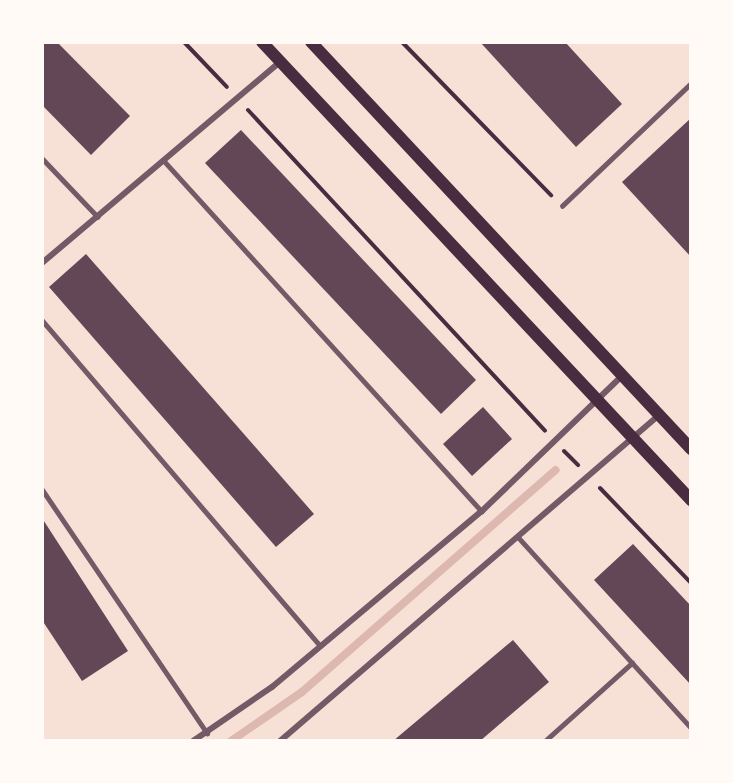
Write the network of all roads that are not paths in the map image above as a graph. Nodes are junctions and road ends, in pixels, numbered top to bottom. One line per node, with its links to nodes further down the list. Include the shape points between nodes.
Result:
1 (262, 42): 3 (main road)
2 (311, 42): 11 (main road)
3 (280, 62): 6 (street); 12 (main road)
4 (691, 83): 7 (lane)
5 (42, 158): 8 (lane)
6 (166, 163): 8 (street); 18 (lane)
7 (562, 206)
8 (98, 217): 9 (street)
9 (42, 263)
10 (42, 320): 20 (lane)
11 (622, 376): 12 (street); 13 (main road)
12 (596, 399): 14 (main road); 18 (street, via 552,438)
13 (659, 415): 14 (street); 15 (main road)
14 (633, 438): 17 (main road); 19 (street)
15 (691, 449)
16 (42, 489): 23 (lane)
17 (691, 500)
18 (482, 511): 20 (street)
19 (519, 538): 21 (lane); 25 (street)
20 (320, 645): 23 (street)
21 (632, 663): 22 (lane); 26 (lane)
22 (691, 728)
23 (207, 734): 24 (street)
24 (193, 741)
25 (280, 741)
26 (545, 741)

